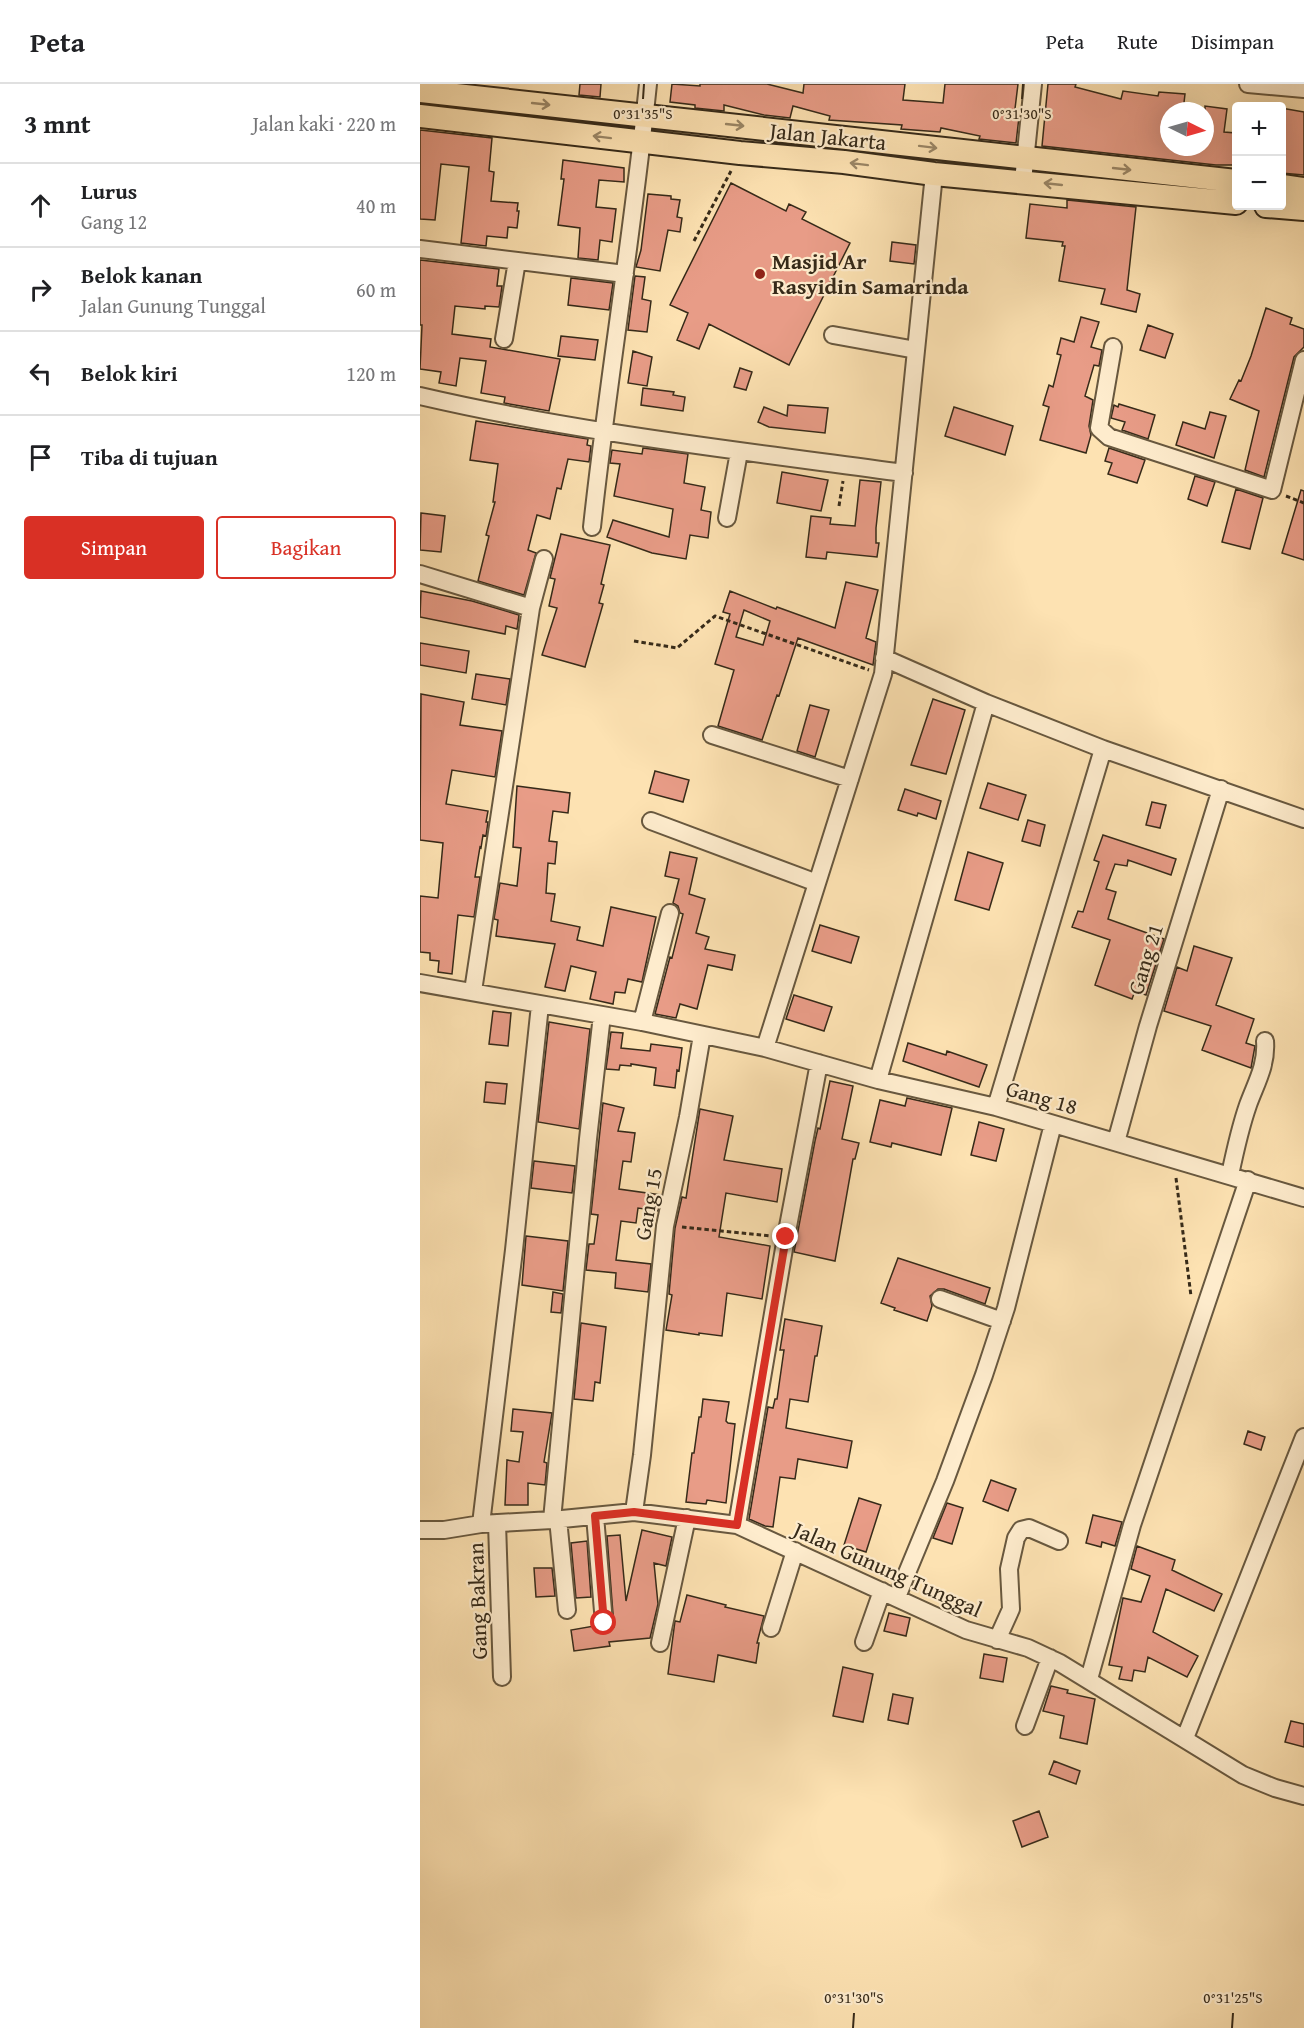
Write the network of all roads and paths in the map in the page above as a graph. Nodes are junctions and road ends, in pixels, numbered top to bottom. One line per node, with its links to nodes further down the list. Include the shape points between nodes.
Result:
1 (648, 84): 7 (street)
2 (1033, 84): 10 (street)
3 (1248, 84): 4 (street)
4 (1304, 89)
5 (420, 91): 7 (main road, Jalan Jakarta, one-way to 7)
6 (420, 116): 8 (main road, Jalan Jakarta, one-way to 6)
7 (645, 116): 8 (street); 10 (main road, Jalan Jakarta, one-way to 10)
8 (642, 141): 9 (main road, Jalan Jakarta); 22 (street)
9 (740, 153): 11 (main road, Jalan Jakarta, one-way to 9); 19 (path)
10 (1025, 158): 12 (street); 13 (main road, Jalan Jakarta, one-way to 13)
11 (934, 174): 12 (main road, Jalan Jakarta); 26 (street)
12 (1023, 181): 16 (main road, Jalan Jakarta, one-way to 12)
13 (1232, 181)
14 (1286, 187): 15 (main road)
15 (1304, 189)
16 (1232, 203)
17 (1286, 208): 18 (main road)
18 (1304, 209)
19 (694, 241)
20 (420, 249): 21 (street)
21 (517, 261): 22 (street); 24 (street)
22 (625, 274): 29 (street)
23 (833, 335): 26 (street)
24 (504, 339)
25 (1113, 347): 27 (street, via 1099,428 1102,432 1272,490)
26 (916, 350): 32 (street)
27 (1304, 360)
28 (420, 396): 29 (street)
29 (602, 431): 30 (street); 35 (street)
30 (739, 452): 31 (street); 34 (street)
31 (846, 465): 32 (street); 33 (path)
32 (904, 473): 40 (street)
33 (839, 506)
34 (727, 518)
35 (592, 527)
36 (544, 559): 38 (street)
37 (420, 574): 38 (street)
38 (531, 608): 51 (street)
39 (634, 641): 40 (path, via 677,648 715,616)
40 (884, 666): 41 (street); 44 (street)
41 (986, 703): 43 (street); 59 (street)
42 (712, 735): 44 (street)
43 (1103, 749): 45 (street); 60 (street)
44 (850, 779): 48 (street)
45 (1221, 789): 46 (street); 62 (street, Gang 21)
46 (1304, 819)
47 (651, 821): 48 (street)
48 (817, 883): 57 (street)
49 (670, 913): 54 (street)
50 (420, 983): 51 (street, Gang 18)
51 (473, 991): 52 (street, Gang 18)
52 (540, 1005): 53 (street, Gang 18); 77 (street, Gang Bakran)
53 (602, 1015): 54 (street, Gang 18); 76 (street)
54 (642, 1022): 55 (street, Gang 18)
55 (702, 1035): 57 (street, Gang 18); 67 (street, Gang 15)
56 (1265, 1041): 64 (street, via 1263,1068 1238,1138)
57 (765, 1048): 58 (street, Gang 18)
58 (819, 1063): 59 (street, Gang 18); 68 (street)
59 (878, 1080): 60 (street, Gang 18)
60 (996, 1107): 61 (street, Gang 18)
61 (1053, 1124): 62 (street, Gang 18); 71 (street)
62 (1116, 1142): 63 (street, Gang 18)
63 (1174, 1160): 64 (street, Gang 18); 70 (path)
64 (1230, 1175): 65 (street, Gang 18)
65 (1248, 1180): 66 (street, Gang 18); 91 (street, via 1132,1525)
66 (1304, 1198)
67 (665, 1226): 68 (path); 73 (street, Gang 15)
68 (786, 1237): 78 (street)
69 (940, 1299): 71 (street)
70 (1191, 1299)
71 (1002, 1321): 82 (street, via 945,1481)
72 (1304, 1437): 93 (street)
73 (634, 1512): 74 (street, Jalan Gunung Tunggal); 75 (street, Jalan Gunung Tunggal)
74 (595, 1516): 76 (street, Jalan Gunung Tunggal); 84 (street)
75 (687, 1518): 78 (street, Jalan Gunung Tunggal); 88 (street)
76 (555, 1520): 77 (street, Jalan Gunung Tunggal); 83 (street)
77 (489, 1523): 79 (street, Jalan Gunung Tunggal); 90 (street, Gang Bakran)
78 (737, 1525): 81 (street, Jalan Gunung Tunggal)
79 (420, 1530)
80 (1059, 1541): 86 (street, via 1029,1528 1021,1530 1009,1569 1011,1609)
81 (795, 1551): 82 (street, Jalan Gunung Tunggal); 85 (street)
82 (889, 1594): 86 (street, Jalan Gunung Tunggal); 87 (street)
83 (567, 1610)
84 (604, 1623)
85 (771, 1628)
86 (997, 1640): 89 (street, Jalan Gunung Tunggal)
87 (864, 1642)
88 (660, 1643)
89 (1050, 1658): 91 (street, Jalan Gunung Tunggal); 92 (street)
90 (502, 1677)
91 (1089, 1679): 93 (street, Jalan Gunung Tunggal)
92 (1025, 1726)
93 (1185, 1738): 94 (street, Jalan Gunung Tunggal, via 1243,1775)
94 (1304, 1796)

